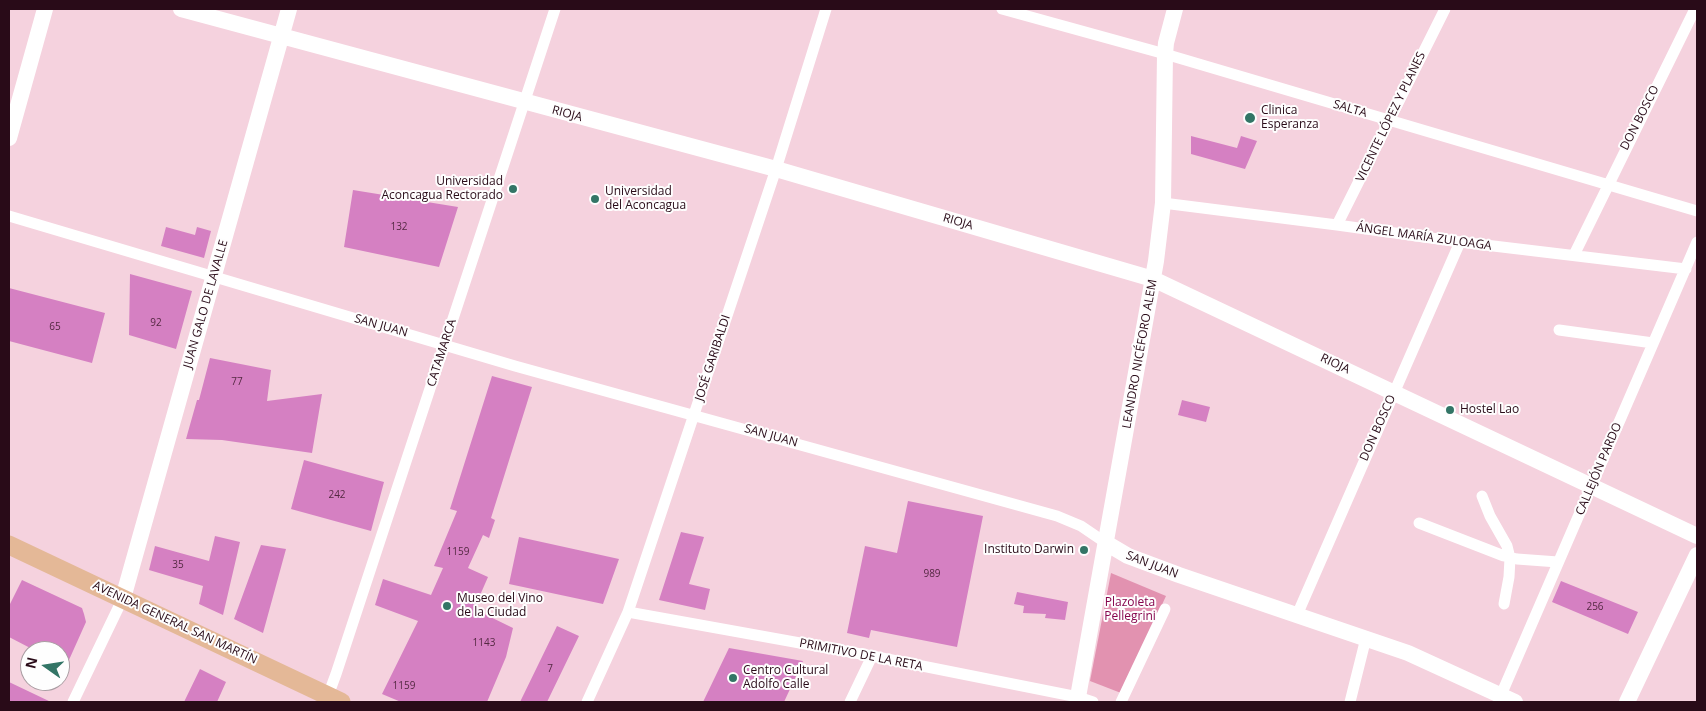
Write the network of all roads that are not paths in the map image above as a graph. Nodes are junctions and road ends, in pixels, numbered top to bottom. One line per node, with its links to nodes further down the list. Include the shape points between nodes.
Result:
1 (45, 9): 14 (street)
2 (181, 9): 10 (street, RIOJA)
3 (289, 9): 10 (street, JUAN GALO DE LAVALLE)
4 (555, 9): 12 (street, CATAMARCA)
5 (826, 9): 15 (street, JOSÉ GARIBALDI)
6 (1002, 9): 11 (street, SALTA)
7 (1175, 9): 11 (street, LEANDRO NICÉFORO ALEM)
8 (1445, 9): 13 (street, VICENTE LÓPEZ Y PLANES)
9 (1695, 9): 16 (street, DON BOSCO)
10 (282, 36): 12 (street, RIOJA); 25 (street, JUAN GALO DE LAVALLE)
11 (1165, 54): 13 (street, SALTA); 17 (street, LEANDRO NICÉFORO ALEM)
12 (524, 102): 15 (street, RIOJA); 29 (street, CATAMARCA)
13 (1389, 120): 16 (street, SALTA); 20 (street, VICENTE LÓPEZ Y PLANES)
14 (9, 138)
15 (776, 169): 26 (street, RIOJA); 31 (street, JOSÉ GARIBALDI)
16 (1607, 185): 18 (street, SALTA); 23 (street, DON BOSCO)
17 (1163, 204): 20 (street, ÁNGEL MARÍA ZULOAGA); 26 (street, LEANDRO NICÉFORO ALEM)
18 (1697, 211)
19 (9, 216): 25 (street, SAN JUAN)
20 (1337, 225): 21 (street, ÁNGEL MARÍA ZULOAGA)
21 (1460, 242): 23 (street, ÁNGEL MARÍA ZULOAGA); 30 (street, DON BOSCO)
22 (1697, 242): 24 (street, CALLEJÓN PARDO)
23 (1574, 255): 24 (street, ÁNGEL MARÍA ZULOAGA)
24 (1686, 269): 28 (street, CALLEJÓN PARDO)
25 (213, 277): 29 (street, SAN JUAN); 41 (street, JUAN GALO DE LAVALLE)
26 (1154, 279): 30 (street, RIOJA); 36 (street, LEANDRO NICÉFORO ALEM)
27 (1559, 330): 28 (street)
28 (1653, 343): 32 (street, CALLEJÓN PARDO)
29 (445, 345): 31 (street, SAN JUAN); 50 (street, CATAMARCA)
30 (1394, 392): 32 (street, RIOJA); 45 (street, DON BOSCO)
31 (694, 414): 36 (street, SAN JUAN, via 1057,516 1081,526); 44 (street, JOSÉ GARIBALDI)
32 (1592, 485): 35 (street, RIOJA); 40 (street, CALLEJÓN PARDO)
33 (1482, 496): 39 (street)
34 (1419, 523): 39 (street)
35 (1697, 536)
36 (1106, 543): 45 (street, SAN JUAN, via 1128,556); 48 (street, LEANDRO NICÉFORO ALEM)
37 (9, 545): 41 (main road, AVENIDA GENERAL SAN MARTÍN)
38 (1697, 555): 56 (street)
39 (1510, 558): 40 (street); 42 (street)
40 (1558, 562): 49 (street, CALLEJÓN PARDO)
41 (123, 598): 50 (main road, AVENIDA GENERAL SAN MARTÍN); 51 (street)
42 (1504, 604)
43 (1165, 609): 54 (street)
44 (628, 612): 47 (street, PRIMITIVO DE LA RETA); 52 (street, JOSÉ GARIBALDI)
45 (1297, 614): 46 (street, SAN JUAN)
46 (1366, 638): 49 (street, SAN JUAN, via 1408,653); 55 (street)
47 (872, 656): 48 (street, PRIMITIVO DE LA RETA); 53 (street)
48 (1086, 699)
49 (1508, 699)
50 (332, 700)
51 (74, 702)
52 (587, 702)
53 (850, 702)
54 (1121, 702)
55 (1350, 702)
56 (1628, 702)

